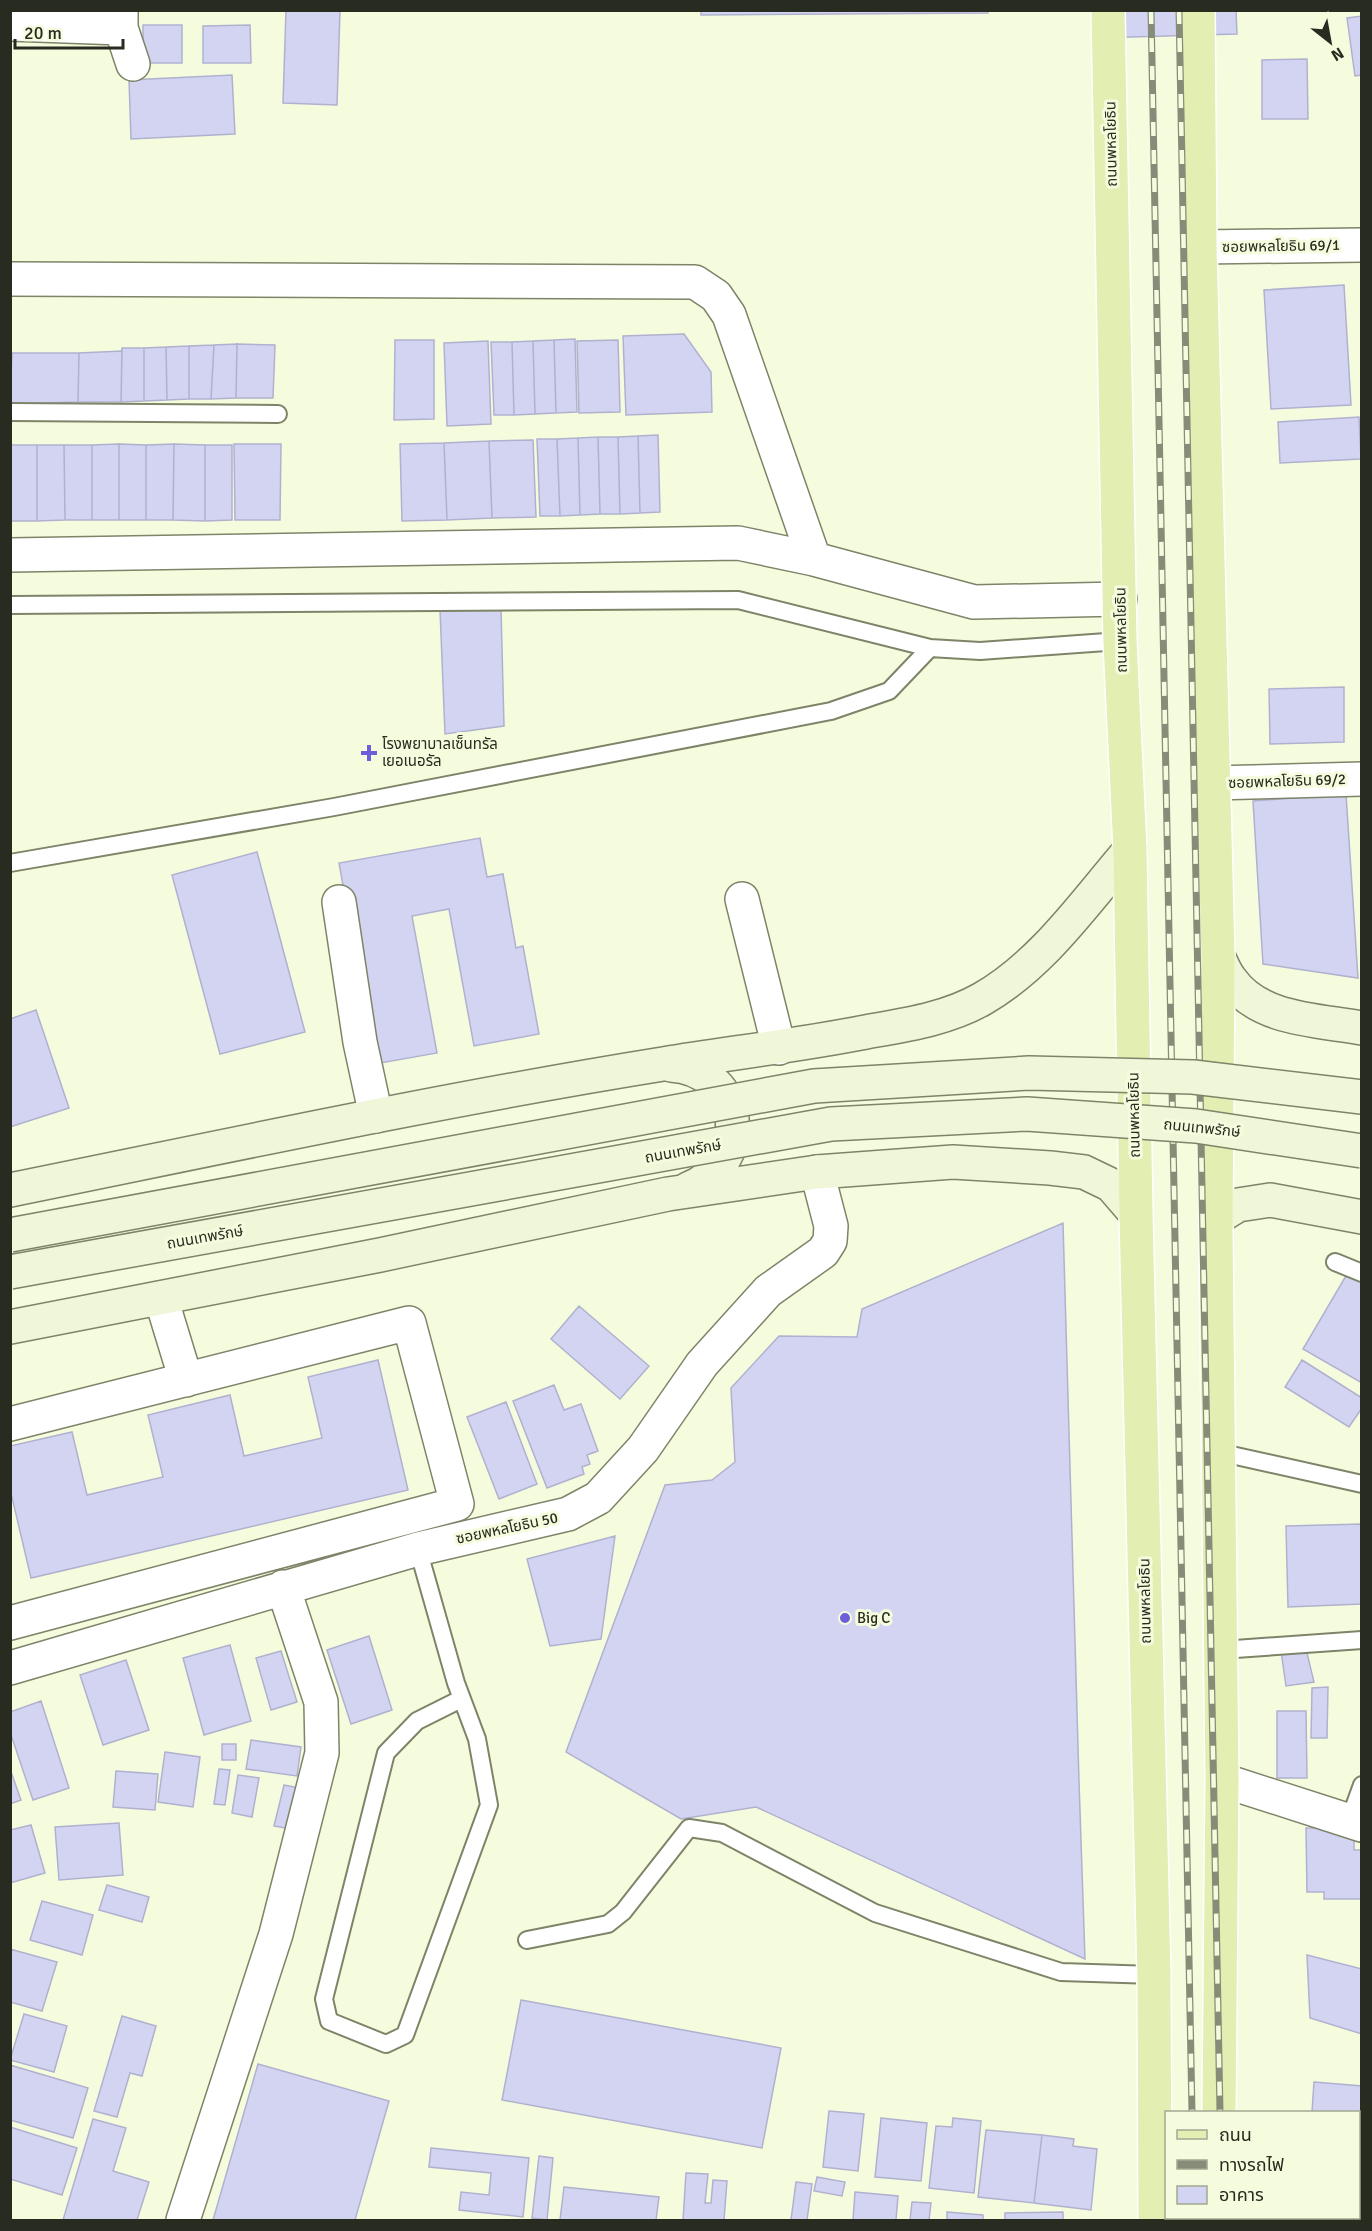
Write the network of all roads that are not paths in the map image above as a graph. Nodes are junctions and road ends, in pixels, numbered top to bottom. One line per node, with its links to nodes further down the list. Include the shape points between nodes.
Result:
1 (1108, 10): 13 (main road, ถนนพหลโยธิน)
2 (1198, 10): 7 (main road)
3 (121, 19): 4 (street); 5 (street)
4 (10, 24)
5 (133, 64)
6 (1362, 245): 7 (street, ซอยพหลโยธิน 69/1)
7 (1200, 247): 18 (main road)
8 (10, 279): 12 (street, via 695,282 716,296 729,315)
9 (10, 412): 10 (lane)
10 (278, 414)
11 (10, 555): 12 (street, via 738,543)
12 (814, 559): 13 (street, via 974,602)
13 (1120, 599): 15 (main road, ถนนพหลโยธิน)
14 (10, 605): 16 (lane, via 738,600)
15 (1120, 641): 16 (lane, via 980,651); 19 (main road, ถนนพหลโยธิน)
16 (930, 648): 20 (lane, via 889,691 831,711 346,805)
17 (1362, 779): 18 (street, ซอยพหลโยธิน 69/2)
18 (1212, 783): 23 (main road)
19 (1130, 850): 25 (main road, via 1055,940 1025,969 981,1000 926,1022); 33 (main road, ถนนพหลโยธิน)
20 (10, 863)
21 (742, 899): 25 (street)
22 (339, 902): 28 (street, via 360,1042)
23 (1218, 956): 24 (main road, via 1231,980 1249,999 1273,1012); 35 (main road)
24 (1362, 1028)
25 (779, 1048): 26 (main road)
26 (663, 1064): 28 (main road); 32 (main road, via 684,1066 705,1075 720,1089 731,1110 733,1127 727,1155 701,1184)
27 (1362, 1097): 36 (main road, bridge, via 1193,1077 1029,1073 814,1086)
28 (376, 1116): 31 (main road)
29 (1362, 1150): 38 (main road, ถนนเทพรักษ์, bridge, via 1196,1126 1027,1114 831,1124)
30 (818, 1172): 32 (main road); 33 (main road, via 953,1162 1084,1172 1111,1185); 46 (street, ซอยพหลโยธิน 50, via 831,1226 826,1247 768,1292 702,1365 644,1449 598,1498 568,1514)
31 (10, 1190)
32 (683, 1191): 40 (main road)
33 (1136, 1214): 57 (main road, ถนนพหลโยธิน)
34 (1362, 1217): 35 (main road, via 1270,1200 1239,1205)
35 (1216, 1218): 44 (main road)
36 (10, 1235)
37 (1335, 1262): 39 (lane)
38 (10, 1272)
39 (1362, 1273)
40 (161, 1298): 41 (main road); 42 (street)
41 (10, 1327)
42 (186, 1380): 43 (street); 48 (street, via 409,1323 457,1504)
43 (10, 1424)
44 (1218, 1452): 45 (lane); 50 (main road)
45 (1362, 1484)
46 (418, 1549): 47 (street, ซอยพหลโยธิน 50); 52 (lane)
47 (283, 1587): 51 (street, ซอยพหลโยธิน 50); 59 (street, via 321,1702 322,1753 276,1934)
48 (10, 1623)
49 (1362, 1640): 50 (lane)
50 (1221, 1650): 53 (main road)
51 (10, 1668)
52 (462, 1699): 52 (lane, via 477,1739 489,1804 405,2035 386,2044 329,2021 324,1999 386,1753 417,1721)
53 (1222, 1780): 55 (street); 58 (main road)
54 (1362, 1785): 55 (lane)
55 (1355, 1823)
56 (527, 1940): 57 (lane, via 608,1924 623,1912 689,1828 722,1833 886,1916 1061,1972)
57 (1154, 1975): 60 (main road, ถนนพหลโยธิน)
58 (1219, 2111)
59 (183, 2220)
60 (1155, 2220)

